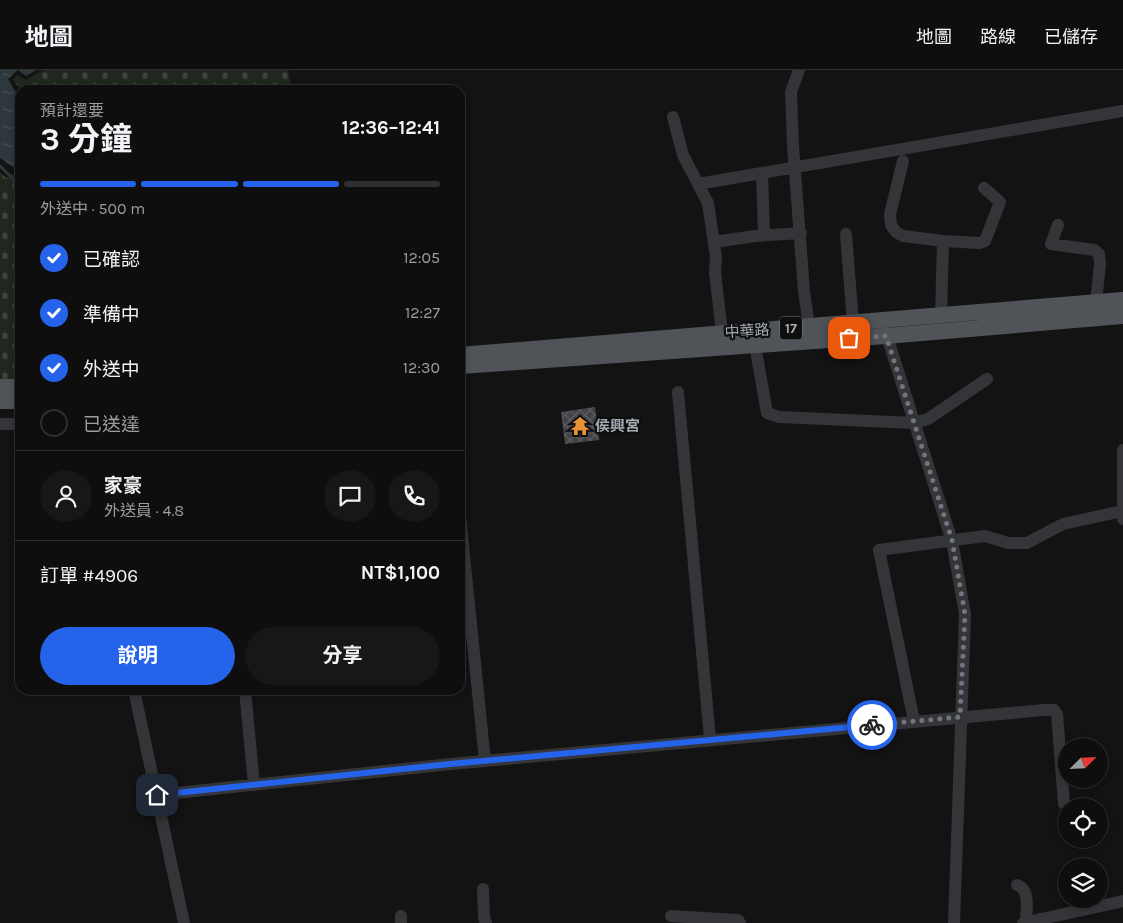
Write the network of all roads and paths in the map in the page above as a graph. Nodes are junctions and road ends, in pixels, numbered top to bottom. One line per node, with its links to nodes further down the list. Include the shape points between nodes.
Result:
1 (799, 70): 5 (street, via 791,92)
2 (1123, 111): 5 (street)
3 (673, 117): 7 (street, via 683,155)
4 (903, 161): 13 (street, via 890,214 891,225 903,236)
5 (795, 168): 6 (street); 10 (street)
6 (762, 173): 7 (street); 12 (street)
7 (698, 184): 14 (street, via 708,204)
8 (984, 188): 13 (street, via 1000,202 985,241)
9 (1058, 225): 16 (street, via 1051,244 1094,250 1099,254)
10 (801, 233): 12 (street); 20 (street)
11 (846, 234): 19 (street)
12 (764, 235): 14 (street)
13 (943, 241): 17 (street)
14 (714, 242): 22 (street)
15 (1123, 300): 16 (main road, 中華路 / 17)
16 (1096, 303): 17 (main road, 中華路 / 17)
17 (941, 316): 21 (main road, 中華路 / 17)
18 (1123, 316): 21 (main road, 中華路 / 17)
19 (853, 323): 20 (main road, 中華路 / 17); 21 (main road, 中華路 / 17)
20 (809, 326): 22 (main road, 中華路 / 17)
21 (884, 328): 23 (main road, 中華路 / 17); 32 (street)
22 (722, 332): 24 (main road, 中華路 / 17)
23 (755, 345): 25 (main road, 中華路 / 17); 32 (street, via 767,413 779,417)
24 (465, 355)
25 (465, 366)
26 (987, 379): 32 (street, via 928,418)
27 (0, 387): 28 (main road)
28 (15, 387)
29 (678, 392): 43 (street)
30 (0, 401): 31 (main road)
31 (15, 401)
32 (914, 423): 37 (street)
33 (0, 424): 34 (street)
34 (15, 424)
35 (1123, 450): 36 (street)
36 (1122, 515): 37 (street, via 1063,524 1027,544 1008,543 985,536)
37 (952, 540): 41 (street, via 965,614); 42 (street, via 879,550)
38 (465, 565): 44 (street)
39 (135, 695): 46 (street)
40 (245, 695): 45 (street)
41 (960, 717): 42 (street); 47 (street, via 1054,710 1057,714); 55 (street)
42 (914, 721): 43 (street)
43 (710, 739): 44 (street)
44 (485, 761): 45 (street)
45 (254, 786): 46 (street)
46 (157, 795): 52 (street)
47 (1064, 798)
48 (1017, 885): 56 (street, via 1027,894)
49 (483, 889): 53 (street)
50 (1123, 901): 56 (street)
51 (671, 916): 54 (street, via 738,920)
52 (184, 923)
53 (486, 923)
54 (740, 923)
55 (954, 923)
56 (1025, 923)

